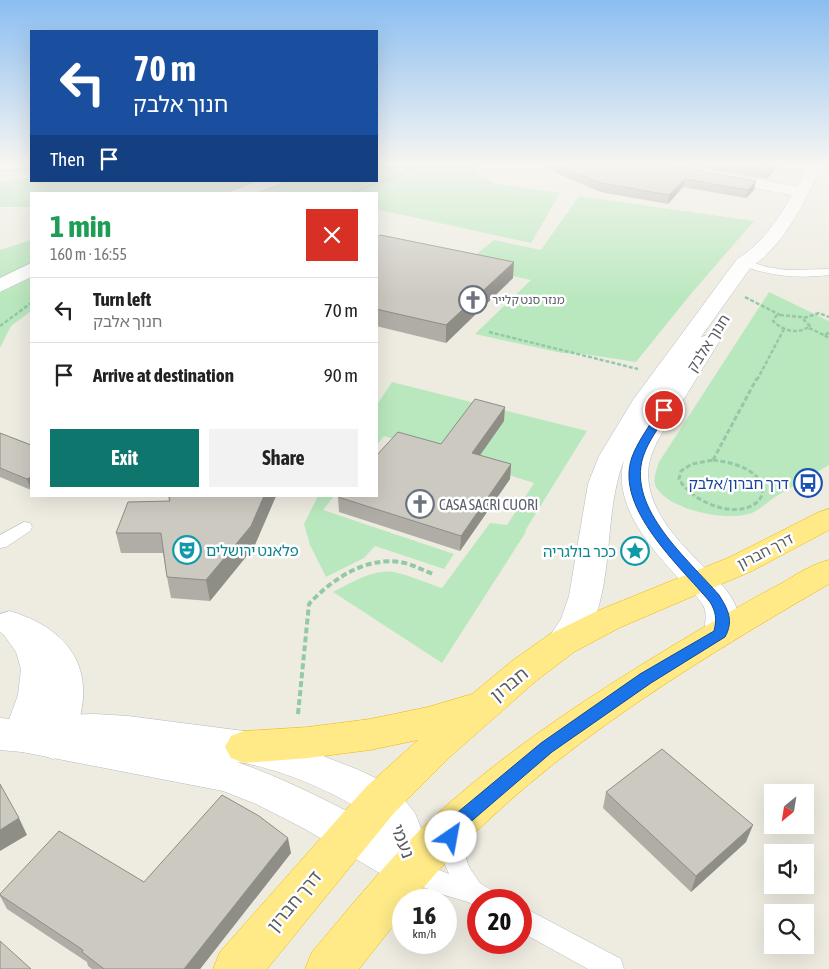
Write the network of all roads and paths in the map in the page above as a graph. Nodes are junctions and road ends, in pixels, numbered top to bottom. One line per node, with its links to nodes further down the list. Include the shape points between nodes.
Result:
1 (791, 209): 2 (street, חנוך אלבק)
2 (752, 264): 3 (lane, via 798,275); 6 (street, חנוך אלבק); 18 (street, חנוך אלבק, via 707,311)
3 (828, 269)
4 (30, 270): 5 (street)
5 (0, 286)
6 (740, 295): 8 (path); 25 (street, חנוך אלבק, via 654,425 638,456 635,473 637,493 649,519 667,545)
7 (30, 304): 11 (path)
8 (780, 315): 10 (path); 13 (path, via 773,321)
9 (829, 317): 10 (path, via 819,313)
10 (804, 319): 12 (path, via 810,324)
11 (0, 326)
12 (809, 328): 13 (path); 16 (path)
13 (784, 329): 19 (path)
14 (489, 332): 18 (path)
15 (829, 333): 16 (path)
16 (824, 335): 17 (path)
17 (829, 338)
18 (663, 376): 28 (street, חנוך אלבק, via 618,440 606,467 585,596 576,623)
19 (713, 460): 19 (path, via 727,462 752,473 760,481 764,490 756,504 732,510 702,503 684,490 679,475 683,469 689,464)
20 (829, 518): 25 (highway, דרך חברון)
21 (24, 527): 22 (lane)
22 (0, 544)
23 (829, 570): 27 (highway)
24 (433, 574): 30 (path, via 400,562 373,563 350,571 317,593 309,604)
25 (701, 582): 27 (street, חנוך אלבק, via 722,610); 28 (highway, חברון, via 609,619)
26 (5, 619): 31 (street, via 36,651 40,672)
27 (720, 634): 34 (highway, via 646,678 554,742)
28 (562, 644): 29 (highway, חברון)
29 (485, 703): 32 (highway, via 463,712 361,737); 33 (highway, חברון)
30 (298, 716)
31 (33, 736): 32 (street, נעמי, via 95,728); 35 (street, נעמי, via 226,775 270,792)
32 (244, 747): 33 (street, נעמי, via 282,756 318,770)
33 (380, 800): 35 (highway, חברון); 36 (street, נעמי, via 400,826)
34 (452, 828): 36 (highway); 37 (lane, via 452,854 461,876)
35 (352, 834): 36 (street, נעמי); 41 (highway, דרך חברון)
36 (413, 870): 38 (lane); 42 (highway)
37 (473, 889)
38 (467, 892)
39 (532, 924): 40 (lane)
40 (612, 968)
41 (237, 969)
42 (329, 969)

